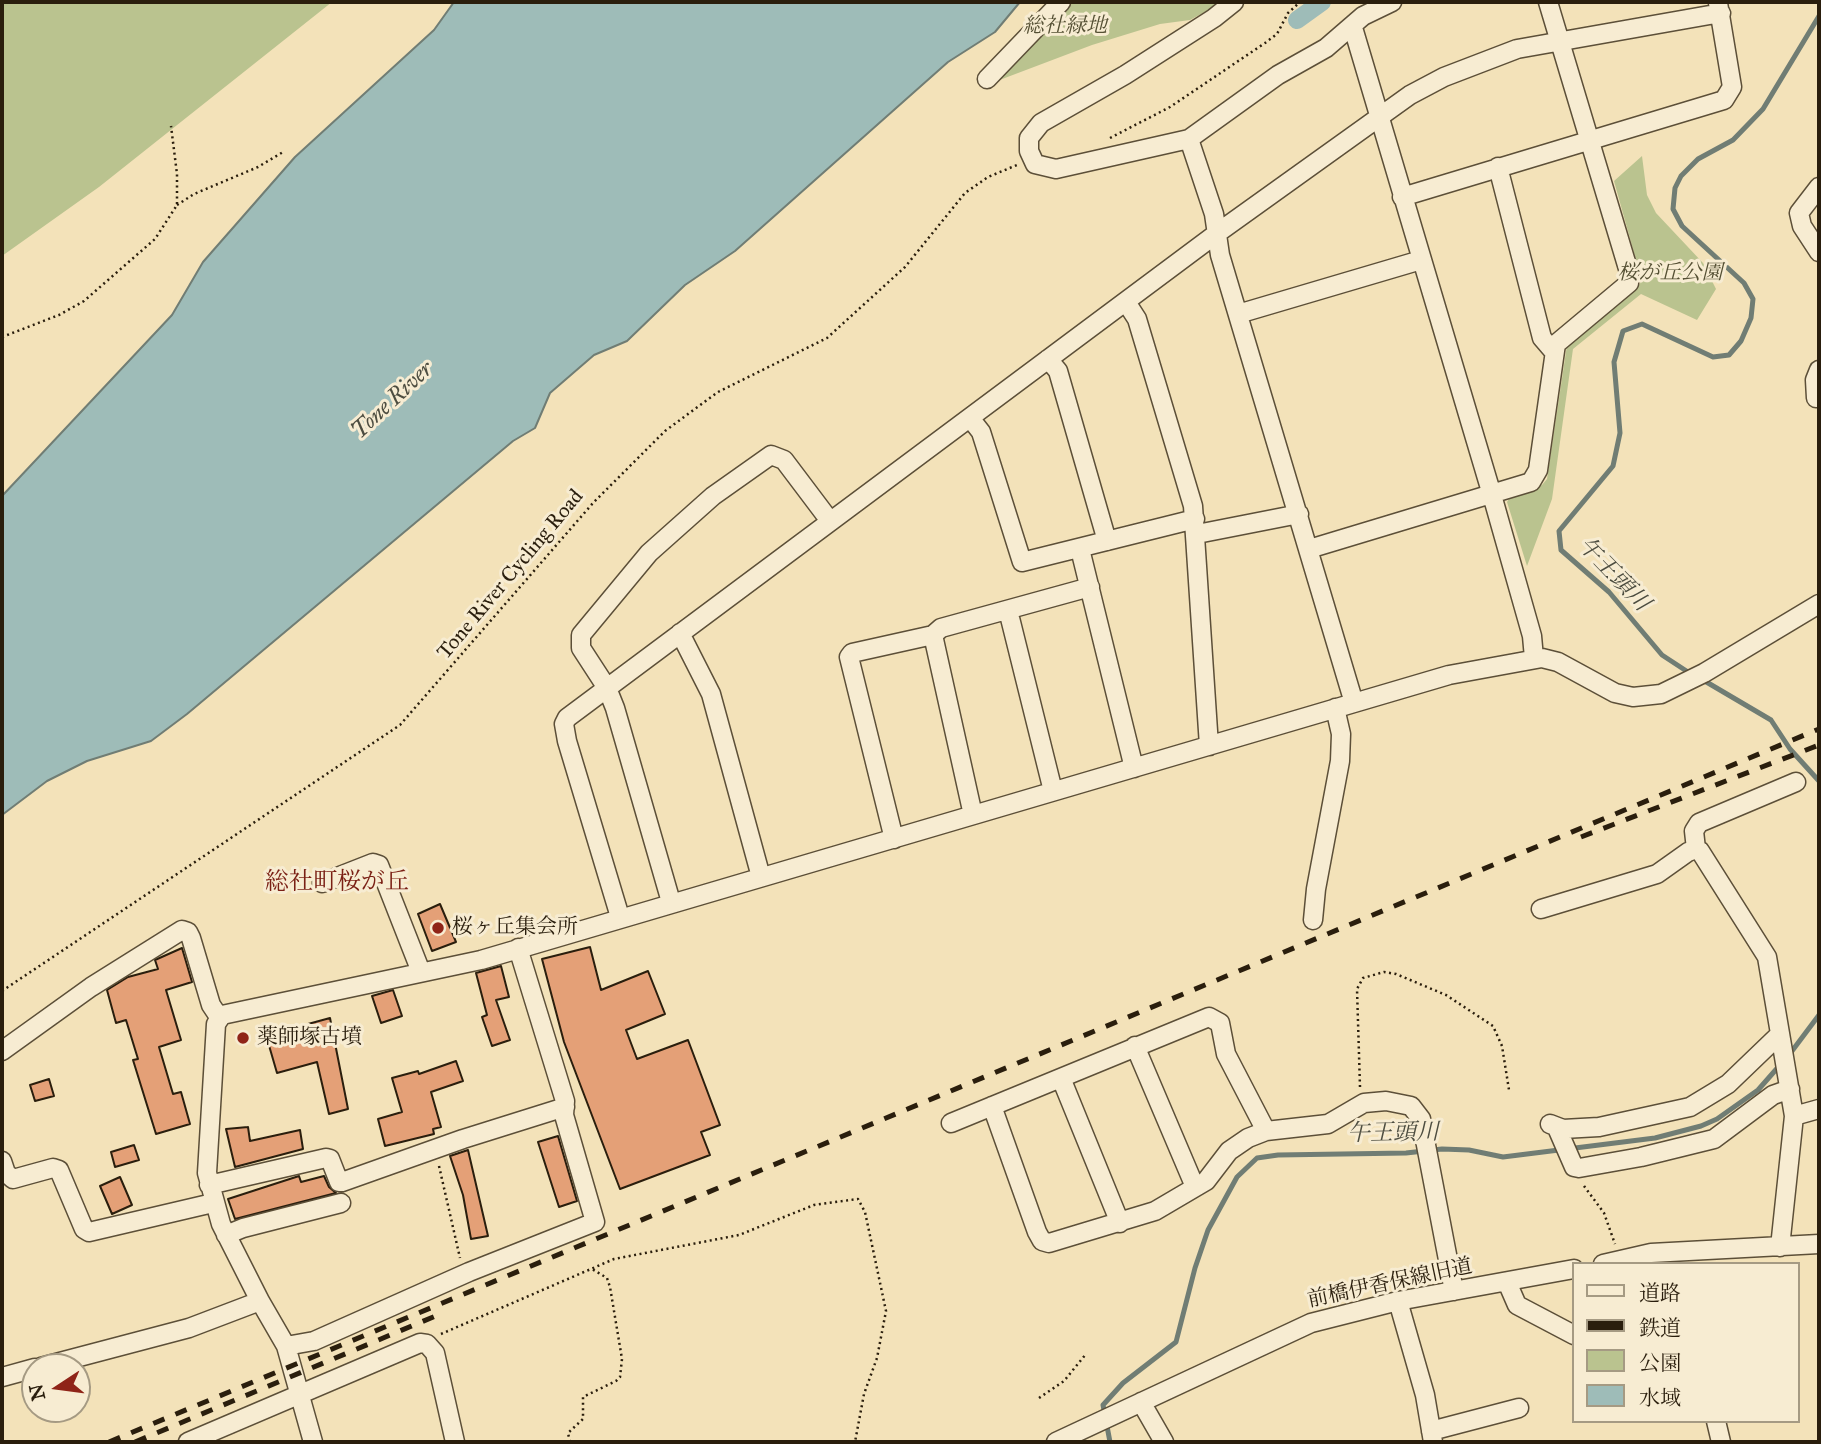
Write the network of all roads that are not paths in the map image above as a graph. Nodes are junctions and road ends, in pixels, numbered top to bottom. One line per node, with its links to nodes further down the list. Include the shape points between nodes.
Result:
1 (1061, 2): 8 (street)
2 (1234, 2): 10 (street, via 1125,75 1041,122 1029,144 1035,164 1056,169)
3 (1392, 2): 6 (street)
4 (1548, 2): 7 (street)
5 (1719, 8): 7 (street); 11 (street, via 1732,87 1728,96 1718,103)
6 (1350, 28): 9 (street); 10 (street)
7 (1562, 39): 9 (street, via 1474,64); 11 (street)
8 (987, 79)
9 (1378, 115): 14 (street); 15 (street)
10 (1189, 139): 15 (street, via 1214,214)
11 (1591, 139): 12 (street); 20 (street, via 1629,283 1559,338)
12 (1498, 167): 14 (street); 20 (street, via 1542,338)
13 (1819, 187): 16 (street, via 1799,213)
14 (1402, 197): 17 (street)
15 (1216, 234): 18 (street); 19 (street)
16 (1819, 251)
17 (1421, 260): 19 (street); 25 (street)
18 (1126, 302): 21 (street); 28 (street, via 1137,319)
19 (1238, 314): 26 (street)
20 (1554, 352): 25 (street, via 1537,474 1531,482)
21 (1048, 359): 24 (street); 29 (street, via 1058,371)
22 (1819, 370): 23 (street)
23 (1816, 398)
24 (970, 418): 27 (street); 30 (street, via 981,432 1019,560)
25 (1492, 495): 31 (street); 37 (street, via 1532,636)
26 (1299, 514): 28 (street); 31 (street)
27 (830, 521): 35 (street); 38 (street, via 784,460 775,455 713,496 649,553 584,629 581,648)
28 (1196, 527): 29 (street); 41 (street)
29 (1107, 541): 30 (street)
30 (1080, 549): 32 (street)
31 (1309, 549): 39 (street)
32 (1090, 587): 34 (street); 42 (street)
33 (1819, 604): 37 (street, via 1704,673 1651,697 1625,696 1558,662)
34 (1008, 610): 36 (street, via 941,628); 44 (street)
35 (680, 633): 38 (street); 48 (street, via 711,695)
36 (933, 635): 45 (street); 46 (street, via 849,657)
37 (1534, 658): 39 (street, via 1448,675)
38 (607, 688): 50 (street); 52 (street, via 564,724)
39 (1354, 703): 40 (street)
40 (1335, 708): 41 (street); 53 (street, via 1341,734 1340,761)
41 (1209, 746): 42 (street)
42 (1134, 768): 44 (street)
43 (1796, 782): 47 (street, via 1699,823 1694,831)
44 (1053, 791): 45 (street)
45 (973, 815): 46 (street)
46 (894, 839): 48 (street)
47 (1696, 849): 51 (street, via 1657,874); 57 (street, via 1764,950)
48 (761, 877): 50 (street)
49 (322, 883): 55 (street, via 373,863 384,872)
50 (671, 902): 52 (street)
51 (1541, 909)
52 (620, 917): 54 (street)
53 (1313, 920)
54 (518, 948): 55 (street); 63 (street)
55 (421, 972): 56 (street)
56 (219, 1017): 59 (street, via 211,1005 191,938 182,930); 71 (street, via 207,1153)
57 (1779, 1035): 61 (street); 61 (street, via 1728,1084 1690,1108 1599,1127 1552,1125 1574,1167 1641,1157 1721,1135)
58 (1135, 1046): 60 (street); 67 (street, via 1206,1018 1218,1020 1226,1054); 70 (street)
59 (2, 1051)
60 (1061, 1078): 62 (street); 73 (street)
61 (1789, 1084): 65 (street)
62 (992, 1106): 66 (street); 73 (street, via 1042,1241 1049,1243)
63 (565, 1107): 71 (street, via 342,1182 326,1158); 84 (street, via 595,1222 314,1340)
64 (1819, 1109): 65 (street)
65 (1794, 1116): 76 (street)
66 (951, 1123)
67 (1266, 1131): 70 (street, via 1229,1151 1206,1181); 80 (street, via 1328,1124 1356,1107 1375,1102 1394,1102 1416,1110)
68 (2, 1161): 69 (street)
69 (5, 1179): 71 (street, via 59,1170 89,1232)
70 (1195, 1187): 73 (street, via 1155,1211)
71 (211, 1194): 74 (street)
72 (341, 1203): 74 (street)
73 (1120, 1223)
74 (226, 1235): 81 (street)
75 (1819, 1244): 76 (street)
76 (1780, 1247): 77 (street, via 1651,1253)
77 (1611, 1262)
78 (1573, 1269): 79 (street, 前橋伊香保線旧道)
79 (1507, 1282): 80 (street, 前橋伊香保線旧道); 83 (street, via 1517,1305)
80 (1454, 1291): 82 (street, 前橋伊香保線旧道)
81 (260, 1301): 84 (street); 85 (street, via 189,1328)
82 (1398, 1301): 89 (street, 前橋伊香保線旧道, via 1297,1328); 93 (street)
83 (1573, 1334)
84 (286, 1346): 88 (street)
85 (91, 1354)
86 (21, 1372): 87 (street)
87 (2, 1377)
88 (302, 1394): 94 (street); 95 (street); 96 (street, via 405,1348 427,1344 437,1361)
89 (1141, 1402): 92 (street, 前橋伊香保線旧道); 98 (street)
90 (1519, 1408): 93 (street)
91 (1716, 1423): 99 (street)
92 (1090, 1430): 97 (street, 前橋伊香保線旧道)
93 (1432, 1436)
94 (188, 1442)
95 (313, 1442)
96 (455, 1442)
97 (1056, 1442)
98 (1164, 1442)
99 (1721, 1442)

